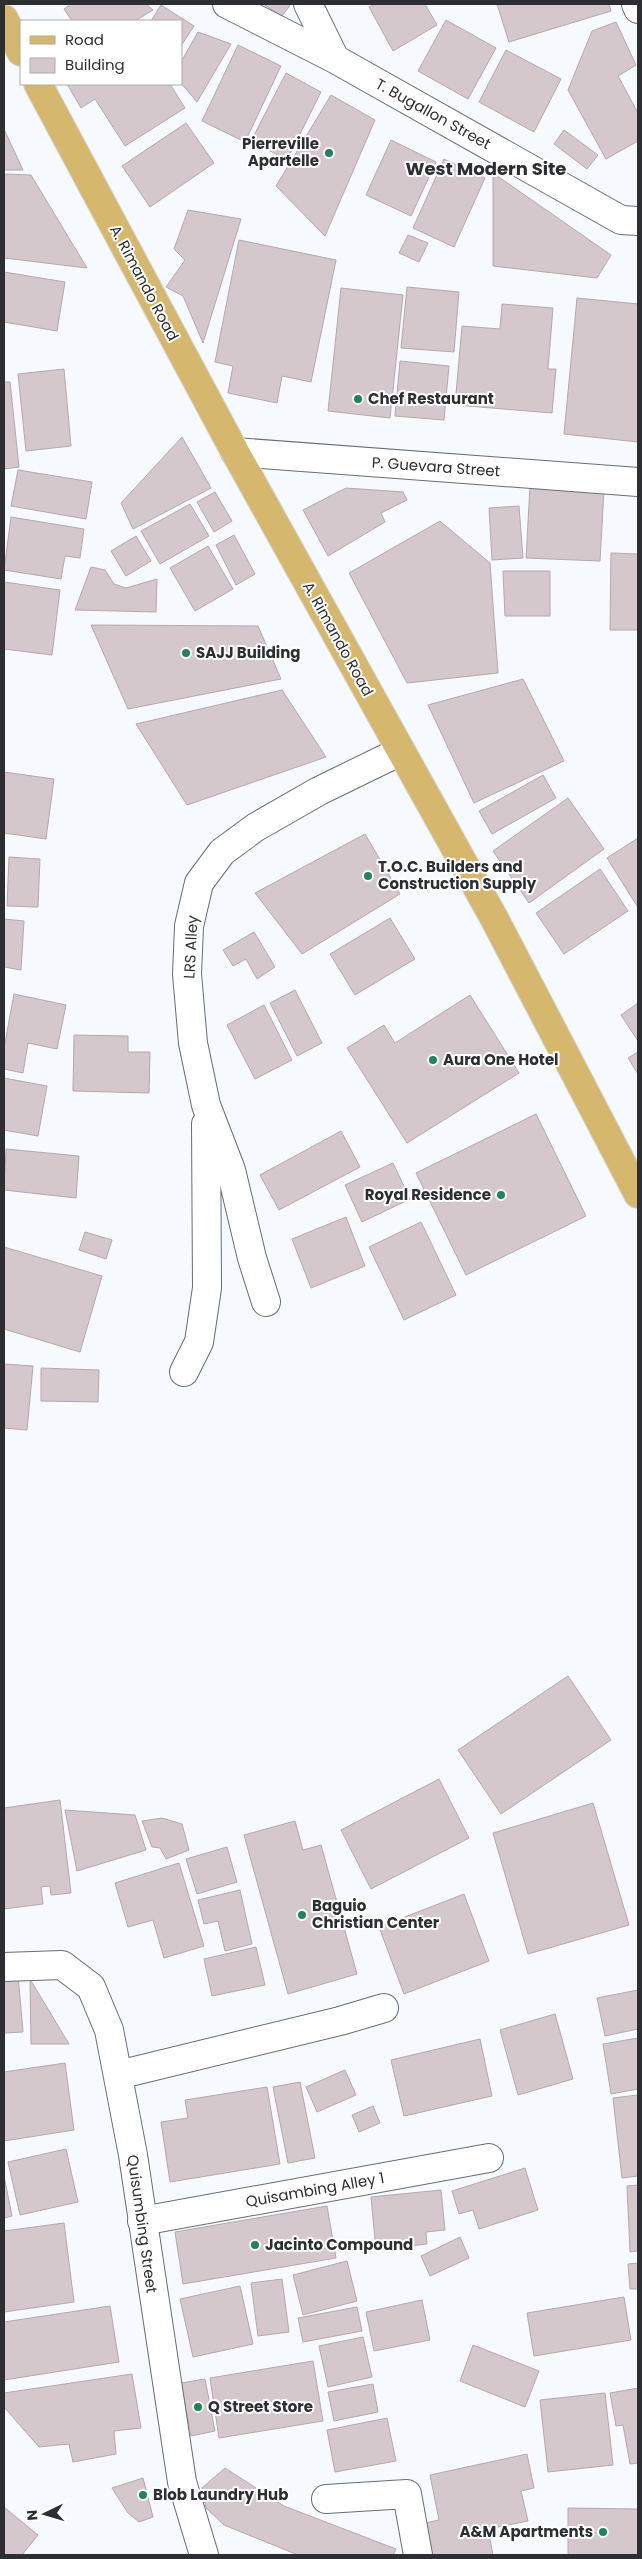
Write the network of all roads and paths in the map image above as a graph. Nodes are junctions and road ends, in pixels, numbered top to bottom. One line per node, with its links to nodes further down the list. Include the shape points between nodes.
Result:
1 (227, 4): 7 (street, T. Bugallon Street)
2 (308, 4): 7 (street)
3 (636, 4): 4 (street)
4 (638, 9)
5 (4, 19): 6 (main road)
6 (20, 50)
7 (335, 59): 9 (street, T. Bugallon Street, via 621,220)
8 (39, 85): 10 (main road, A. Rimando Road)
9 (638, 221)
10 (235, 452): 11 (street, P. Guevara Street); 12 (main road, A. Rimando Road)
11 (638, 482)
12 (401, 751): 13 (street, LRS Alley, via 256,827 222,852 199,883 189,926 188,974 194,1043); 14 (main road, A. Rimando Road, via 494,918)
13 (206, 1105): 15 (street, LRS Alley, via 230,1170); 16 (street, LRS Alley, via 207,1288 199,1342)
14 (638, 1194)
15 (266, 1302)
16 (184, 1372)
17 (4, 1967): 19 (street, Quisumbing Street, via 62,1965 91,1987 109,2030)
18 (384, 2008): 19 (street)
19 (118, 2075): 21 (street, Quisumbing Street)
20 (489, 2158): 21 (street, Quisambing Alley 1)
21 (142, 2221): 23 (street, Quisumbing Street, via 182,2482)
22 (326, 2499): 24 (street, via 406,2494)
23 (204, 2555)
24 (418, 2555)

